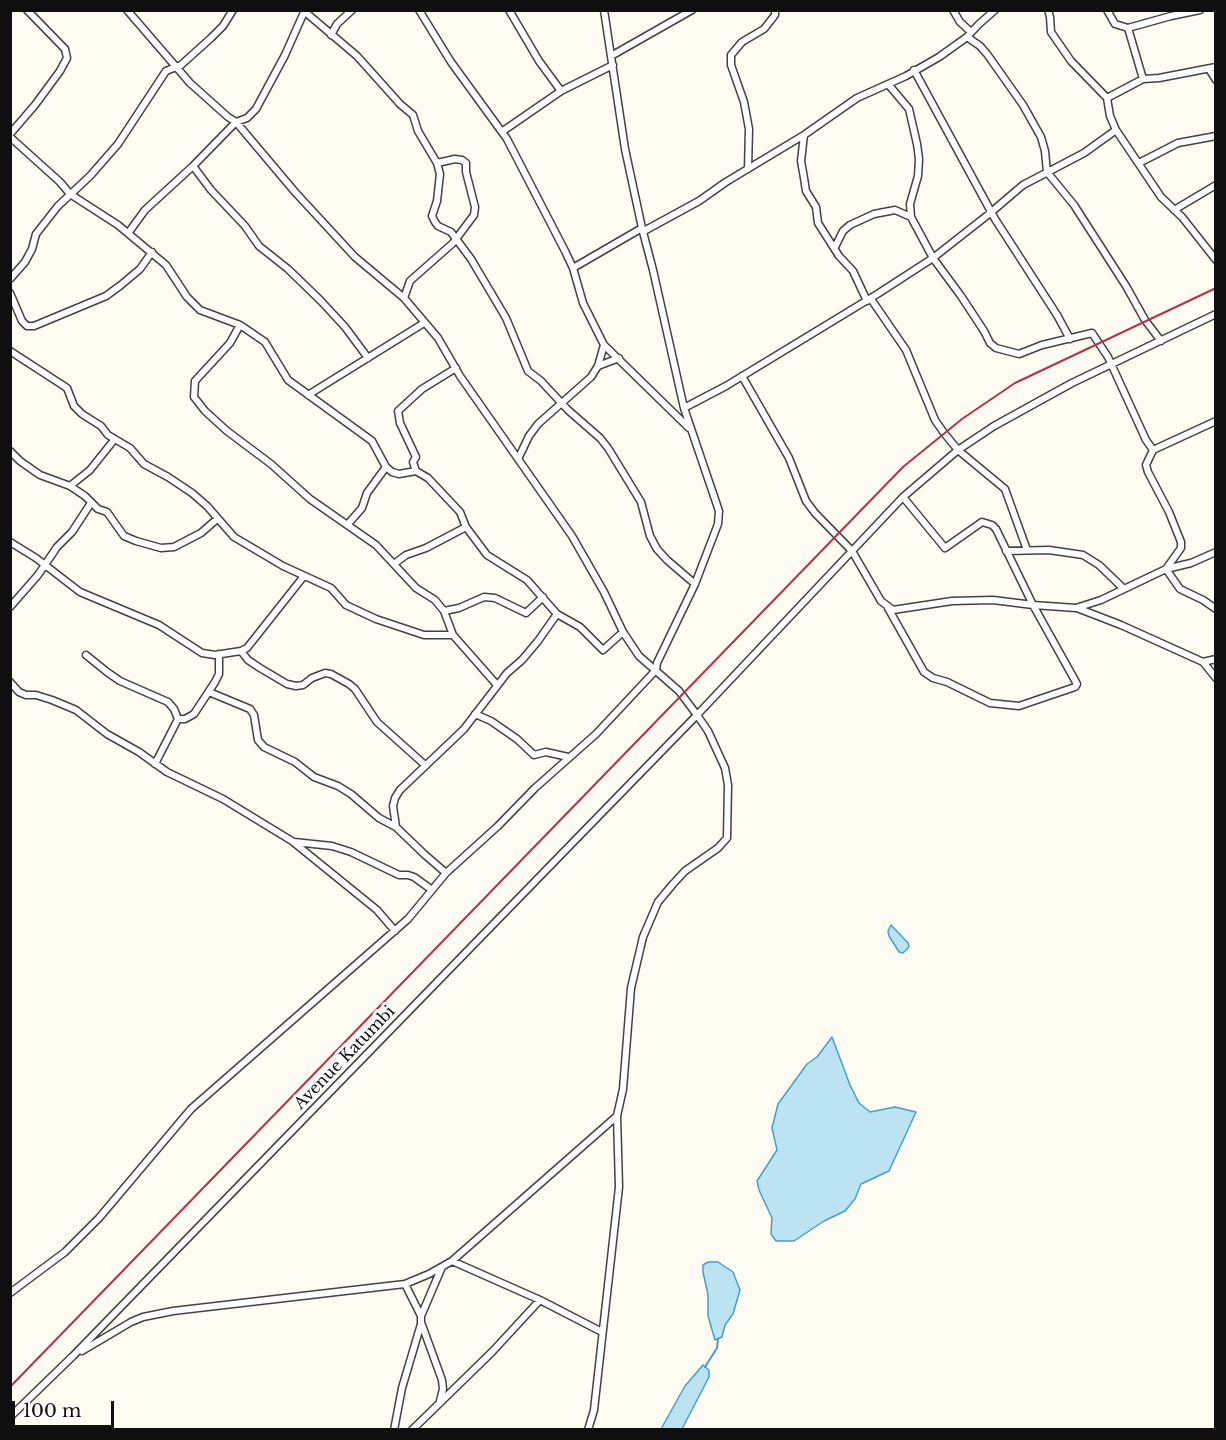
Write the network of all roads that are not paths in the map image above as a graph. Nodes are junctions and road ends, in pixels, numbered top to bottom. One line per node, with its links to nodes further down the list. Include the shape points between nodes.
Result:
1 (27, 10): 37 (street, via 65,49 67,58)
2 (127, 10): 17 (street)
3 (137, 10): 17 (street)
4 (233, 10): 25 (street, via 211,38)
5 (352, 10): 18 (street)
6 (419, 10): 35 (street)
7 (509, 10): 31 (street)
8 (604, 10): 23 (street)
9 (692, 10): 23 (street)
10 (776, 10): 42 (street, via 764,29 741,42 731,55 749,129)
11 (953, 10): 22 (street)
12 (995, 10): 22 (street)
13 (1048, 10): 32 (street, via 1051,32 1071,61)
14 (1107, 10): 20 (street, via 1115,24)
15 (1200, 10): 20 (street)
16 (305, 11): 19 (street); 33 (street, via 256,109)
17 (133, 17): 25 (street)
18 (337, 24): 19 (street); 21 (street)
19 (323, 28): 21 (street)
20 (1128, 28): 28 (street)
21 (331, 35): 39 (street, via 357,56 413,115)
22 (969, 35): 27 (street); 43 (street, via 1028,112 1041,137)
23 (611, 56): 24 (street)
24 (613, 65): 31 (street); 49 (street, via 625,149)
25 (176, 67): 33 (street); 45 (street, via 166,71 118,144)
26 (1212, 68): 28 (street); 29 (street)
27 (914, 70): 30 (street); 47 (street)
28 (1143, 79): 32 (street)
29 (1215, 80)
30 (888, 84): 36 (street, via 845,105); 48 (street, via 909,108 917,144 918,176 910,204)
31 (561, 91): 35 (street)
32 (1107, 98): 34 (street)
33 (236, 122): 41 (street); 59 (street, via 355,257)
34 (1116, 130): 40 (street); 43 (street, via 1084,153)
35 (503, 131): 56 (street)
36 (804, 135): 42 (street); 52 (street, via 801,161 806,191 816,207 818,223)
37 (10, 136): 45 (street)
38 (1215, 138): 40 (street, via 1178,143)
39 (437, 163): 51 (street, via 440,185 432,216 438,226); 51 (street, via 455,159 466,163 474,215)
40 (1139, 163): 46 (street)
41 (193, 166): 50 (street, via 144,210); 68 (street, via 259,246 321,302)
42 (748, 169): 49 (street, via 676,215)
43 (1047, 172): 47 (street, via 1023,185); 65 (street, via 1080,213)
44 (1215, 185): 46 (street)
45 (70, 194): 50 (street); 57 (street, via 36,234 25,262)
46 (1174, 210): 55 (street)
47 (992, 213): 54 (street); 64 (street)
48 (911, 217): 52 (street, via 895,210 874,214 850,225); 54 (street)
49 (643, 229): 56 (street); 76 (street)
50 (129, 232): 53 (street)
51 (456, 238): 59 (street, via 410,281); 75 (street, via 506,318 528,370)
52 (835, 247): 60 (street)
53 (152, 252): 58 (street, via 140,269 106,296 34,326 22,321); 63 (street, via 200,310)
54 (933, 258): 60 (street); 64 (street, via 996,348 1019,354)
55 (1215, 260)
56 (573, 268): 66 (street, via 583,303)
57 (10, 279)
58 (10, 293)
59 (404, 298): 62 (street)
60 (869, 300): 73 (street); 80 (street, via 906,350 935,420)
61 (1215, 314): 65 (street, Avenue Katumbi)
62 (424, 323): 68 (street); 72 (street)
63 (240, 325): 74 (street, via 265,342 288,380); 90 (street, via 230,343 195,381 194,397 227,431 310,499)
64 (1070, 339): 70 (street, via 1092,333)
65 (1161, 340): 70 (street, Avenue Katumbi)
66 (604, 345): 69 (street); 71 (street)
67 (10, 351): 79 (street, via 67,388 82,414)
68 (368, 358): 74 (street)
69 (619, 358): 71 (street); 78 (street)
70 (1110, 365): 80 (street, Avenue Katumbi, via 1009,418); 81 (street)
71 (598, 366): 75 (street, via 591,378)
72 (456, 368): 83 (street); 85 (street, via 422,389 398,411 416,457)
73 (742, 376): 76 (street); 94 (street, via 789,458 806,501)
74 (308, 395): 84 (street, via 372,441)
75 (562, 403): 83 (street, via 538,424); 101 (street, via 608,448 641,502 657,549)
76 (684, 408): 78 (street)
77 (1215, 421): 81 (street)
78 (691, 430): 101 (street, via 719,516)
79 (114, 440): 86 (street, via 90,470); 89 (street, via 192,493)
80 (958, 450): 87 (street, Avenue Katumbi); 93 (street, via 1005,489)
81 (1153, 450): 99 (street, via 1146,465 1148,472 1181,542)
82 (10, 451): 86 (street, via 40,476)
83 (519, 457): 111 (street, via 572,536)
84 (386, 467): 85 (street, via 399,474); 90 (street)
85 (416, 471): 91 (street, via 447,497)
86 (70, 486): 88 (street)
87 (903, 496): 94 (street, Avenue Katumbi); 95 (street, via 945,548 982,522 996,529)
88 (91, 503): 89 (street, via 107,512 124,536 161,549 184,543); 97 (street)
89 (218, 519): 100 (street, via 234,537)
90 (348, 524): 98 (street, via 369,538)
91 (466, 527): 98 (street); 103 (street, via 487,555 527,580)
92 (10, 542): 97 (street)
93 (1027, 550): 95 (street); 102 (street, via 1083,555)
94 (852, 551): 106 (street); 124 (street, Avenue Katumbi)
95 (1006, 551): 104 (street)
96 (1215, 552): 99 (street)
97 (45, 564): 105 (street); 114 (street, via 80,592 159,625 202,653)
98 (394, 564): 109 (street)
99 (1166, 569): 102 (street); 108 (street, via 1180,590)
100 (304, 576): 112 (street, via 331,588 346,605 376,619 424,635); 113 (street)
101 (695, 584): 118 (street)
102 (1124, 589): 107 (street)
103 (543, 597): 109 (street, via 526,613 484,597); 110 (street)
104 (1033, 605): 106 (street, via 993,600 952,601 893,610); 106 (street, via 1077,684 1019,706 990,703 924,672); 107 (street)
105 (10, 607)
106 (887, 607)
107 (1077, 608): 117 (street)
108 (1215, 609)
109 (444, 611): 112 (street)
110 (557, 614): 111 (street, via 580,627 603,650); 121 (street)
111 (623, 632): 118 (street, via 639,656)
112 (453, 635): 121 (street)
113 (241, 651): 114 (street); 128 (street, via 286,684 303,685 325,673 349,684 377,723)
114 (219, 654): 122 (street, via 219,674)
115 (86, 656): 125 (street, via 120,681 168,702)
116 (1215, 659): 117 (street)
117 (1203, 662): 119 (street)
118 (656, 670): 124 (street, via 679,691); 126 (street)
119 (1215, 678)
120 (10, 682): 127 (street, via 26,695 52,699 76,710)
121 (497, 685): 123 (street)
122 (209, 692): 125 (street, via 194,714); 129 (street, via 250,709 257,737 264,747 295,762 314,777 338,786)
123 (475, 714): 126 (street, via 517,739 534,755 546,752); 128 (street)
124 (697, 716): 134 (street, via 724,768 728,785 727,837 673,884 658,902 643,937 631,988 623,1089); 143 (street, Avenue Katumbi)
125 (178, 719): 127 (street)
126 (568, 758): 131 (street)
127 (155, 764): 130 (street, via 223,799)
128 (425, 765): 129 (street, via 395,798)
129 (396, 827): 131 (street)
130 (292, 842): 132 (street, via 351,852 399,875 414,877); 133 (street, via 377,910)
131 (446, 873): 132 (street)
132 (432, 890): 133 (street)
133 (395, 931): 138 (street, via 191,1109 99,1218 65,1252)
134 (617, 1116): 135 (street); 142 (street, via 619,1187)
135 (452, 1261): 136 (street); 139 (street)
136 (442, 1267): 137 (street); 140 (street)
137 (405, 1284): 140 (street); 143 (street, via 143,1317)
138 (10, 1293)
139 (540, 1300): 142 (street); 144 (street)
140 (421, 1316): 141 (street)
141 (421, 1324): 144 (street, via 442,1380); 146 (street)
142 (602, 1332): 148 (street, via 594,1410)
143 (73, 1356): 145 (street, Avenue Katumbi)
144 (440, 1402): 147 (street)
145 (10, 1417)
146 (394, 1430)
147 (412, 1430)
148 (588, 1430)

